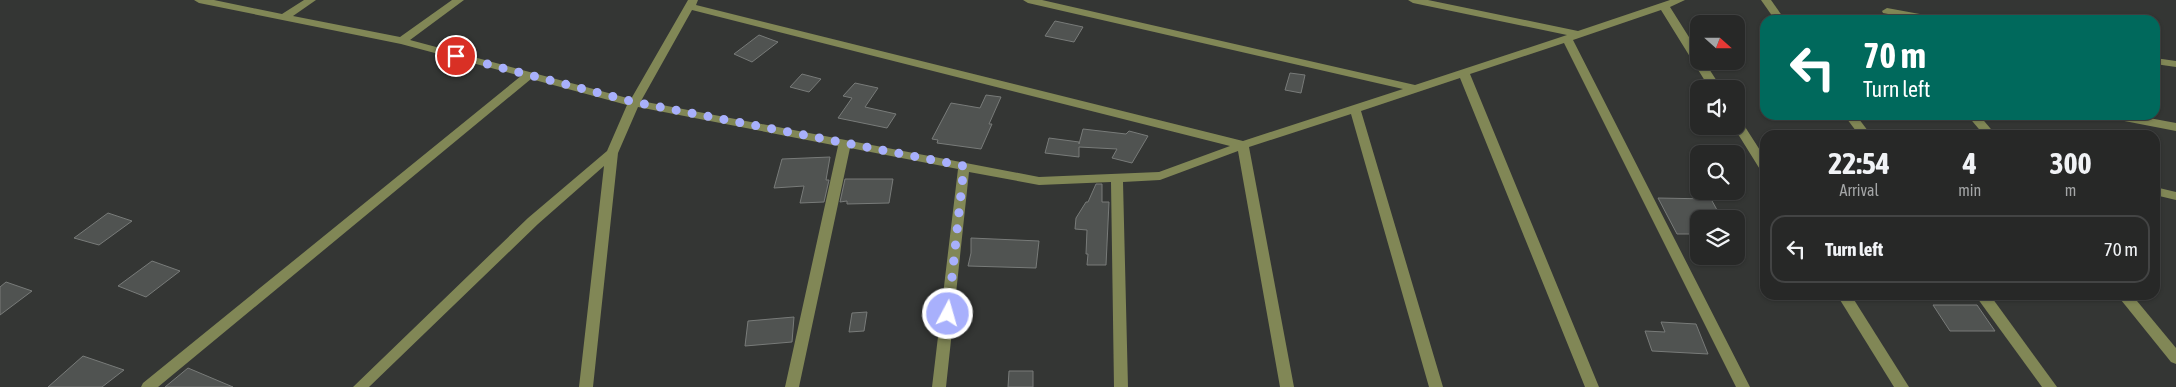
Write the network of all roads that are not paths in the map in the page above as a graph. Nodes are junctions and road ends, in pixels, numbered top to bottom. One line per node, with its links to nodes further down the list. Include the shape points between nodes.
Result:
1 (199, 0): 15 (street)
2 (311, 0): 15 (street)
3 (459, 0): 17 (street)
4 (1028, 0): 23 (street)
5 (1413, 0): 16 (street)
6 (1680, 0): 10 (street)
7 (1766, 0): 12 (street)
8 (1882, 0): 11 (street)
9 (691, 3): 24 (street); 32 (street)
10 (1664, 6): 16 (street); 22 (street)
11 (1886, 11): 13 (street); 14 (street)
12 (1776, 15)
13 (1890, 15)
14 (1908, 15)
15 (284, 17): 17 (street)
16 (1573, 36): 20 (street); 52 (street)
17 (402, 41): 21 (street)
18 (2160, 62): 19 (street)
19 (2176, 64)
20 (1464, 73): 23 (street); 51 (street)
21 (529, 74): 24 (street); 43 (street)
22 (1710, 80)
23 (1416, 89): 25 (street)
24 (634, 102): 31 (street); 33 (street)
25 (1355, 109): 32 (street); 50 (street)
26 (1977, 120): 29 (street)
27 (2140, 120): 28 (street)
28 (2176, 127)
29 (1986, 130)
30 (1744, 135): 34 (street)
31 (845, 143): 35 (street); 46 (street)
32 (1243, 145): 36 (street, via 1160,176); 49 (street)
33 (612, 153): 44 (street, via 533,221); 45 (street)
34 (1760, 160)
35 (964, 166): 36 (street, via 1039,181); 47 (street)
36 (1117, 178): 48 (street)
37 (2160, 193): 38 (street)
38 (2173, 197)
39 (1847, 300): 53 (street)
40 (1986, 300): 54 (street)
41 (2128, 300): 42 (street)
42 (2176, 358)
43 (148, 387)
44 (360, 387)
45 (586, 387)
46 (792, 387)
47 (939, 387)
48 (1121, 387)
49 (1287, 387)
50 (1436, 387)
51 (1592, 387)
52 (1743, 387)
53 (1902, 387)
54 (2050, 387)

